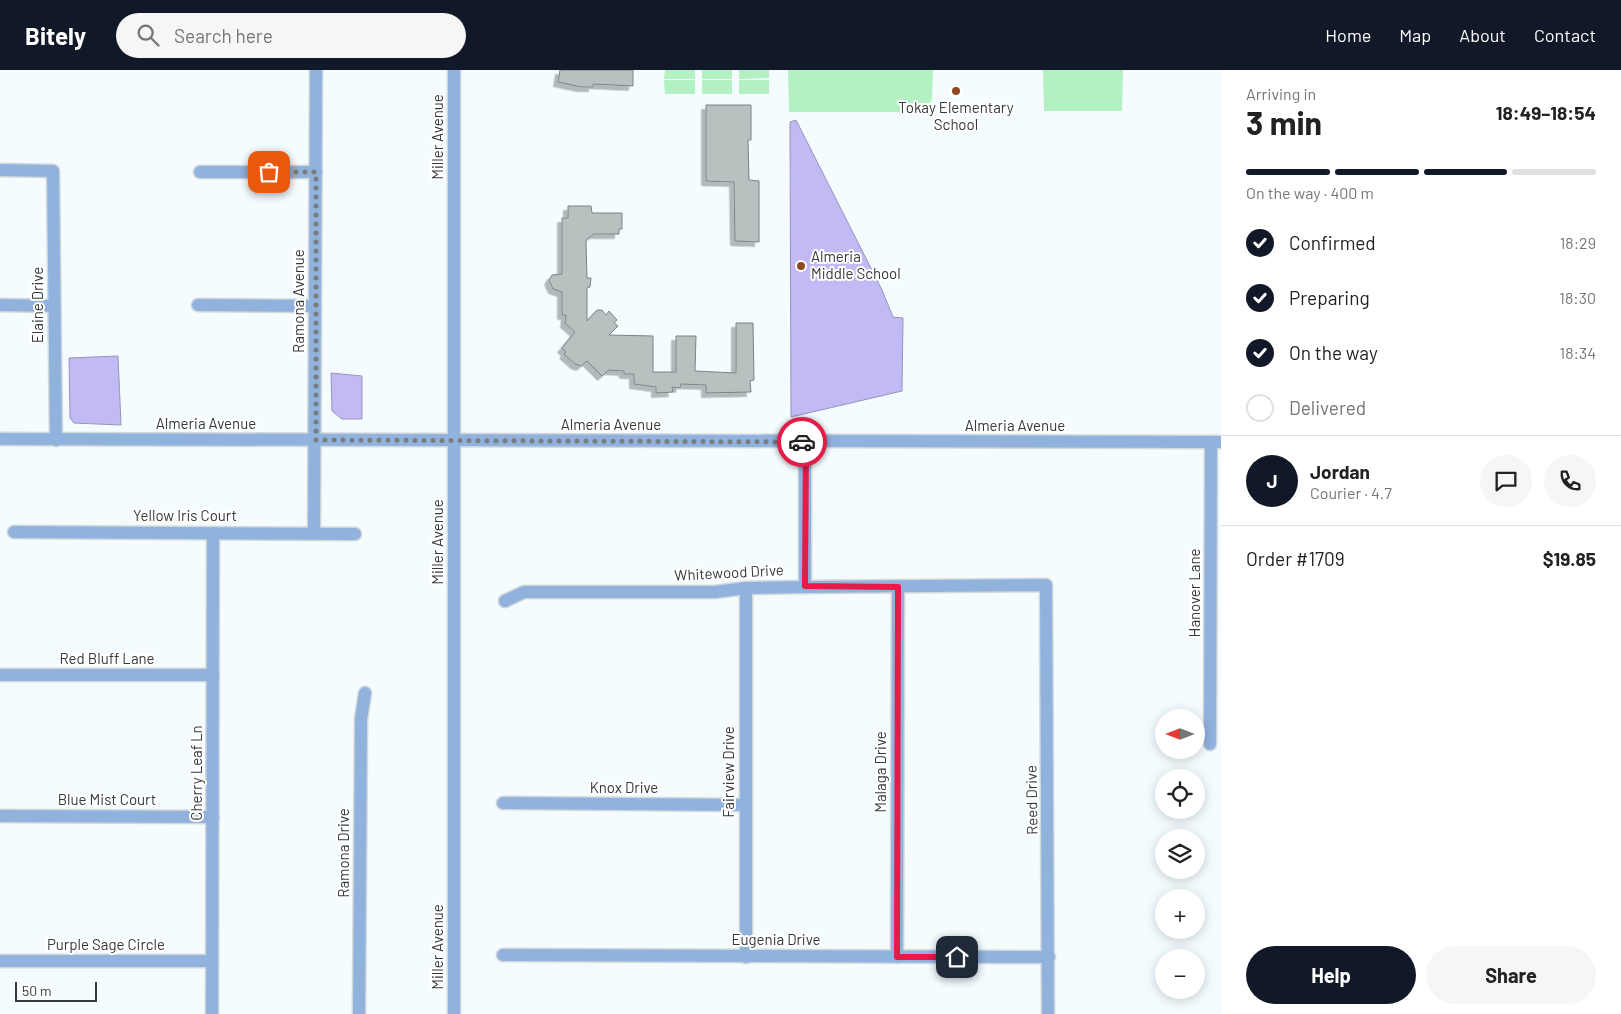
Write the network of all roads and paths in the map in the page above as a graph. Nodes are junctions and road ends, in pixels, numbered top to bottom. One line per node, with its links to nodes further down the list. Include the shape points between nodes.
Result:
1 (316, 70): 5 (street, Ramona Avenue)
2 (454, 70): 13 (street, Miller Avenue)
3 (0, 170): 8 (street, Elaine Drive, via 53,170)
4 (200, 172): 5 (street)
5 (316, 172): 9 (street, Ramona Avenue)
6 (0, 305): 8 (street)
7 (198, 305): 9 (street)
8 (54, 306): 11 (street, Elaine Drive)
9 (315, 306): 12 (street, Ramona Avenue)
10 (0, 439): 11 (street, Almeria Avenue)
11 (56, 440): 12 (street, Almeria Avenue)
12 (316, 440): 13 (street, Almeria Avenue); 18 (street, Ramona Avenue)
13 (455, 441): 14 (street, Almeria Avenue); 41 (street, Miller Avenue)
14 (806, 442): 15 (street, Almeria Avenue); 21 (street)
15 (1216, 442): 28 (street, Hanover Lane)
16 (14, 532): 17 (street, Yellow Iris Court)
17 (213, 532): 18 (street, Yellow Iris Court); 26 (street, Cherry Leaf Ln)
18 (314, 532): 19 (street, Yellow Iris Court)
19 (355, 534)
20 (1046, 585): 22 (street, Whitewood Drive); 36 (street, Reed Drive)
21 (805, 586): 22 (street, Whitewood Drive); 23 (street, Whitewood Drive)
22 (898, 587): 35 (street, Malaga Drive)
23 (746, 588): 24 (street, Whitewood Drive, via 715,592 524,592); 30 (street, Fairview Drive)
24 (505, 601)
25 (0, 675): 26 (street, Red Bluff Lane)
26 (213, 675): 32 (street, Cherry Leaf Ln)
27 (365, 693): 40 (street, Ramona Drive, via 361,720)
28 (1210, 744)
29 (503, 803): 30 (street, Knox Drive)
30 (745, 805): 34 (street, Fairview Drive)
31 (0, 816): 32 (street, Blue Mist Court)
32 (213, 817): 38 (street, Cherry Leaf Ln)
33 (503, 955): 34 (street, Eugenia Drive)
34 (746, 957): 35 (street, Eugenia Drive)
35 (897, 957): 36 (street, Eugenia Drive)
36 (1049, 957): 42 (street, Reed Drive)
37 (0, 961): 38 (street, Purple Sage Circle)
38 (212, 961): 39 (street, Cherry Leaf Ln)
39 (212, 1014)
40 (359, 1014)
41 (454, 1014)
42 (1048, 1014)

